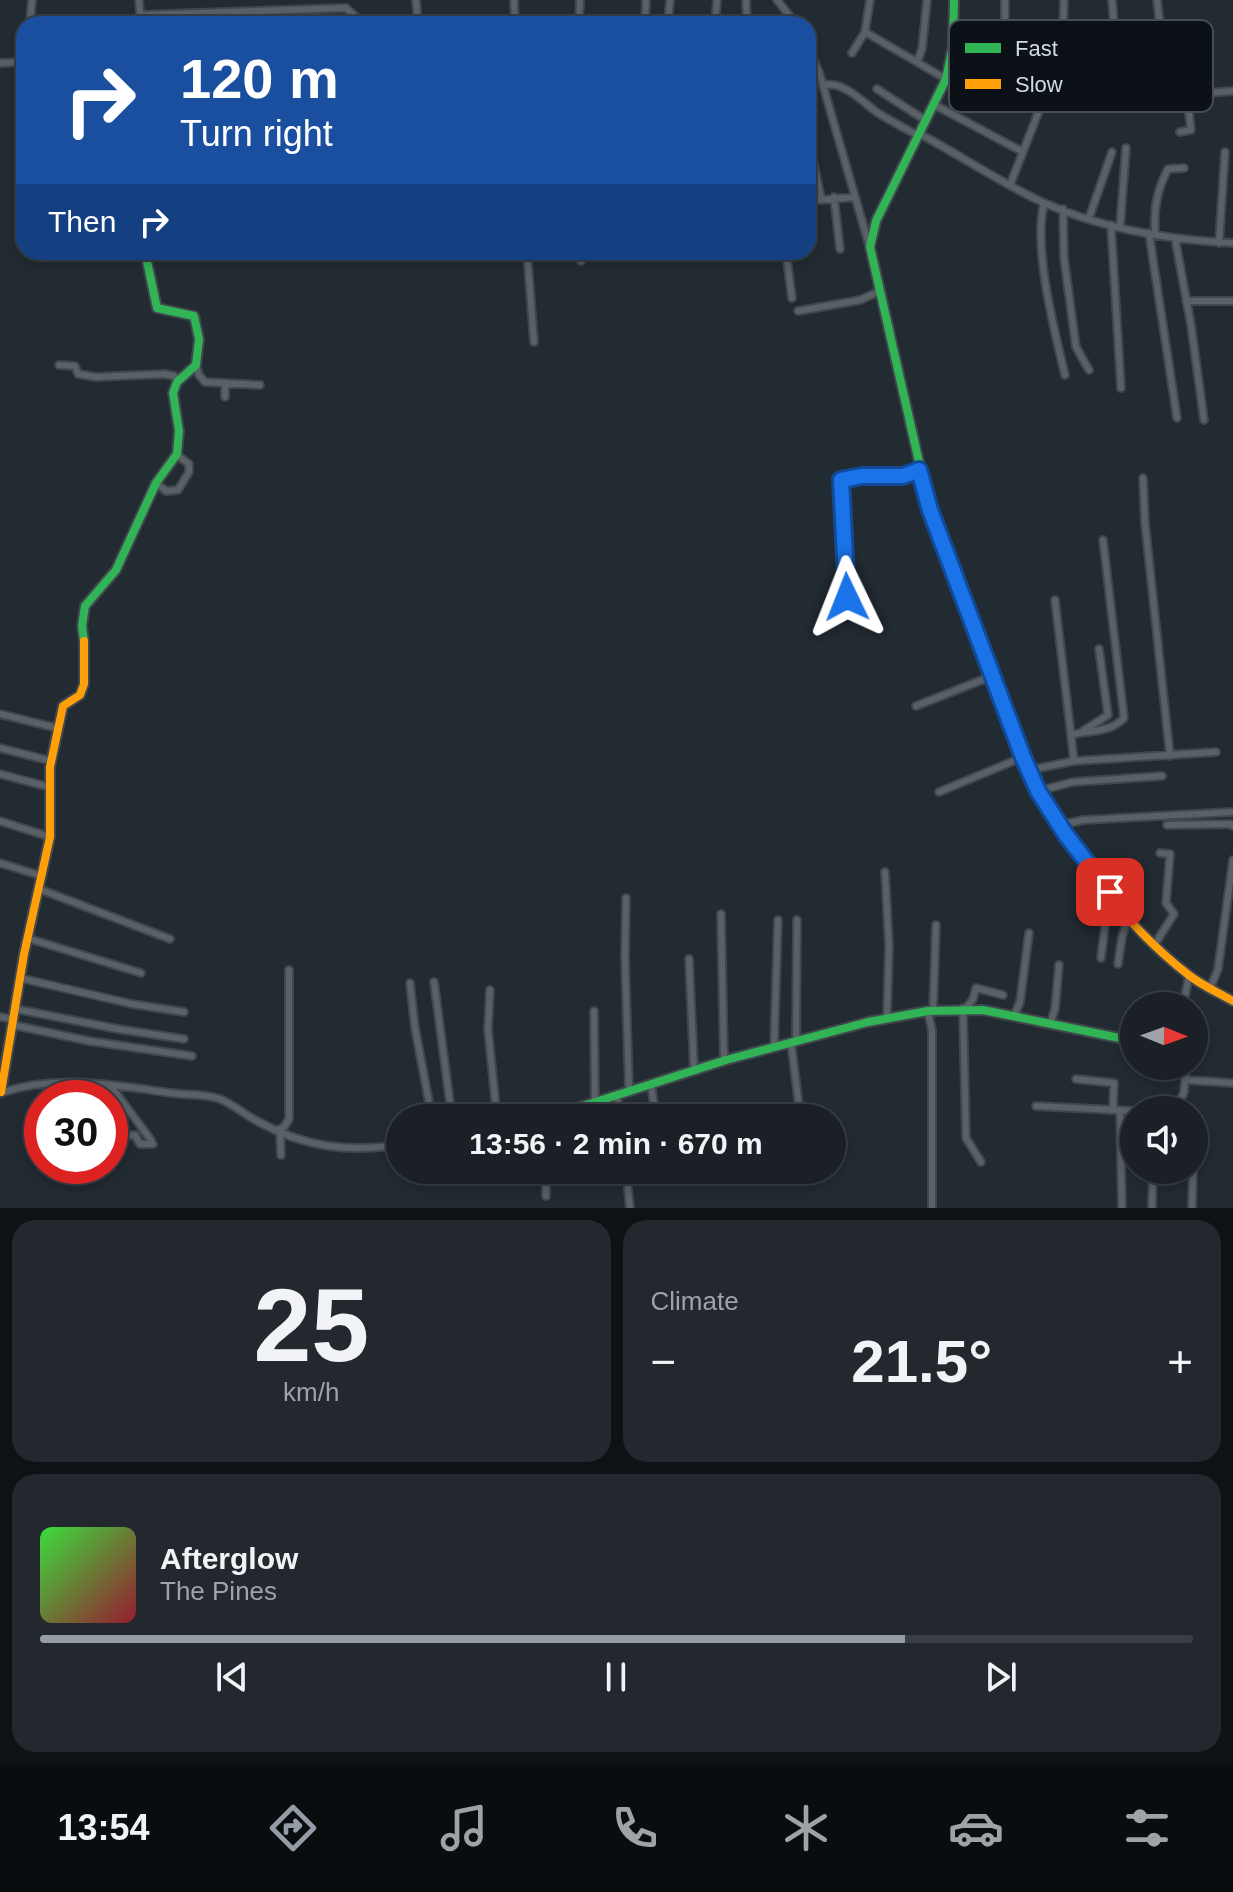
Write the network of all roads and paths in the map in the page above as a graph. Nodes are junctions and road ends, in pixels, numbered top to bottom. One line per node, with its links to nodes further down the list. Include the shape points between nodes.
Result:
1 (139, 0): 11 (street)
2 (416, 0): 10 (street)
3 (777, 0): 13 (street)
4 (870, 0): 18 (street)
5 (927, 0): 20 (street)
6 (954, 0): 14 (street)
7 (1064, 0): 15 (street)
8 (1112, 0): 16 (street)
9 (1157, 0): 17 (street)
10 (417, 12)
11 (140, 15): 12 (street, via 346,8)
12 (355, 16)
13 (790, 16)
14 (954, 20)
15 (1063, 20)
16 (1114, 20)
17 (1160, 20)
18 (865, 32): 19 (street); 20 (street)
19 (852, 53)
20 (918, 60): 23 (street)
21 (949, 65): 23 (street)
22 (816, 67): 24 (street)
23 (946, 79): 28 (street)
24 (823, 85): 33 (street, via 848,90); 42 (street)
25 (877, 89): 31 (street)
26 (1233, 91): 27 (street)
27 (1213, 93)
28 (933, 104): 31 (street); 35 (street)
29 (1039, 112): 35 (street)
30 (1189, 112): 32 (street, via 1191,130)
31 (925, 120): 33 (street)
32 (1180, 132)
33 (918, 134): 40 (street); 54 (street, via 876,221)
34 (1126, 148): 49 (street)
35 (1023, 152): 40 (street)
36 (1112, 152): 47 (street)
37 (1225, 152): 52 (street)
38 (1184, 168): 50 (street, via 1168,169 1154,208)
39 (816, 175): 43 (street)
40 (1010, 185): 45 (street)
41 (834, 197): 42 (street); 43 (street); 55 (street)
42 (855, 197): 54 (street)
43 (821, 198): 44 (street)
44 (816, 199)
45 (1044, 203): 46 (street); 68 (street, via 1044,270)
46 (1063, 209): 47 (street); 67 (street, via 1076,347)
47 (1089, 218): 48 (street)
48 (1111, 225): 49 (street); 72 (street)
49 (1120, 227): 50 (street)
50 (1152, 234): 51 (street); 74 (street)
51 (1175, 238): 52 (street); 61 (street)
52 (1219, 243): 53 (street)
53 (1233, 243)
54 (870, 247): 59 (street)
55 (840, 249)
56 (147, 260): 66 (street, via 157,308 183,311 196,319)
57 (528, 260): 64 (street)
58 (787, 260): 60 (street)
59 (880, 291): 63 (street, via 860,300); 77 (street)
60 (792, 298)
61 (1186, 301): 62 (street); 75 (street)
62 (1233, 301)
63 (798, 311)
64 (534, 342)
65 (59, 365): 69 (street, via 96,377 164,374)
66 (196, 365): 69 (street); 70 (street, via 205,382)
67 (1089, 370)
68 (1065, 375)
69 (179, 380): 76 (street, via 173,397)
70 (225, 383): 71 (street); 73 (street)
71 (260, 385)
72 (1121, 388)
73 (225, 397)
74 (1177, 418)
75 (1204, 420)
76 (177, 455): 79 (street); 79 (street, via 189,464 178,490 166,491)
77 (919, 470): 81 (street, via 841,480); 84 (street)
78 (1143, 478): 92 (street)
79 (156, 483): 87 (street, via 116,570 85,606 84,684 80,695 61,710)
80 (1103, 540): 88 (street, via 1124,718 1111,728)
81 (847, 597)
82 (1055, 600): 89 (street)
83 (1099, 649): 88 (street, via 1108,715)
84 (992, 676): 85 (street); 93 (street)
85 (916, 706)
86 (0, 714): 87 (street)
87 (57, 728): 94 (street)
88 (1083, 731): 89 (street)
89 (1071, 735): 95 (street)
90 (0, 748): 94 (street)
91 (1216, 752): 92 (street)
92 (1170, 756): 95 (street)
93 (1023, 757): 96 (street); 101 (street)
94 (51, 761): 99 (street)
95 (1074, 761): 96 (street)
96 (1028, 770): 100 (street)
97 (0, 774): 99 (street)
98 (1162, 776): 100 (street, via 1073,782)
99 (49, 787): 107 (street)
100 (1038, 791): 104 (street)
101 (939, 792)
102 (1233, 812): 104 (street)
103 (0, 821): 107 (street)
104 (1060, 825): 114 (street)
105 (1167, 825): 106 (street)
106 (1233, 826)
107 (50, 837): 112 (street)
108 (1160, 853): 124 (street, via 1170,854 1166,903 1174,914)
109 (1233, 860): 135 (street, via 1218,969)
110 (0, 863): 112 (street)
111 (885, 872): 147 (street)
112 (42, 876): 113 (street)
113 (39, 889): 122 (street); 123 (street)
114 (1110, 892): 117 (street); 125 (street)
115 (626, 898): 166 (street)
116 (721, 914): 158 (street)
117 (1129, 915): 124 (street); 127 (street)
118 (778, 920): 155 (street)
119 (797, 920): 154 (street)
120 (936, 925): 144 (street)
121 (1029, 933): 145 (street)
122 (27, 938): 130 (street); 132 (street)
123 (170, 939)
124 (1155, 944): 131 (street)
125 (1101, 958)
126 (689, 959): 159 (street)
127 (1118, 964)
128 (1059, 965): 149 (street)
129 (289, 970): 181 (street, via 289,1119)
130 (141, 973)
131 (1189, 976): 135 (street); 137 (street)
132 (20, 978): 141 (street); 143 (street)
133 (434, 982): 172 (street)
134 (410, 983): 171 (street)
135 (1210, 989): 139 (street)
136 (490, 990): 173 (street)
137 (1186, 992)
138 (1003, 995): 140 (street, via 976,988)
139 (1233, 1001)
140 (964, 1008): 144 (street); 145 (street); 184 (street, via 966,1138)
141 (16, 1009): 148 (street); 151 (street)
142 (594, 1011): 174 (street)
143 (184, 1012)
144 (931, 1012): 147 (street); 191 (street)
145 (1014, 1016): 149 (street)
146 (0, 1017): 148 (street)
147 (887, 1017): 154 (street)
148 (14, 1022): 153 (street); 156 (street, via 89,1041)
149 (1050, 1024): 150 (street)
150 (1120, 1038)
151 (184, 1039)
152 (0, 1040): 153 (street)
153 (11, 1042): 157 (street)
154 (794, 1042): 155 (street); 177 (street)
155 (774, 1047): 158 (street)
156 (192, 1056)
157 (4, 1059): 167 (street)
158 (724, 1060): 159 (street)
159 (694, 1069): 164 (street)
160 (1076, 1079): 179 (street, via 1114,1083)
161 (1186, 1080): 162 (street); 170 (street)
162 (1233, 1083)
163 (24, 1085): 167 (street)
164 (651, 1085): 166 (street); 176 (street)
165 (128, 1087): 181 (street, via 220,1099)
166 (629, 1091): 169 (street)
167 (0, 1093)
168 (117, 1094): 168 (street, via 152,1142 140,1144 135,1135 119,1136)
169 (617, 1096): 174 (street); 175 (street)
170 (1182, 1096)
171 (429, 1104)
172 (450, 1104)
173 (496, 1104)
174 (595, 1104)
175 (618, 1104)
176 (654, 1104)
177 (799, 1104)
178 (1036, 1106): 179 (street)
179 (1117, 1110): 180 (street); 192 (street)
180 (1120, 1110)
181 (278, 1131): 182 (street, via 337,1148); 183 (street)
182 (386, 1147)
183 (281, 1155)
184 (981, 1162)
185 (546, 1184): 189 (street)
186 (627, 1184): 190 (street)
187 (1153, 1184): 193 (street)
188 (1193, 1184): 194 (street)
189 (546, 1196)
190 (630, 1208)
191 (932, 1208)
192 (1122, 1208)
193 (1152, 1208)
194 (1192, 1208)

